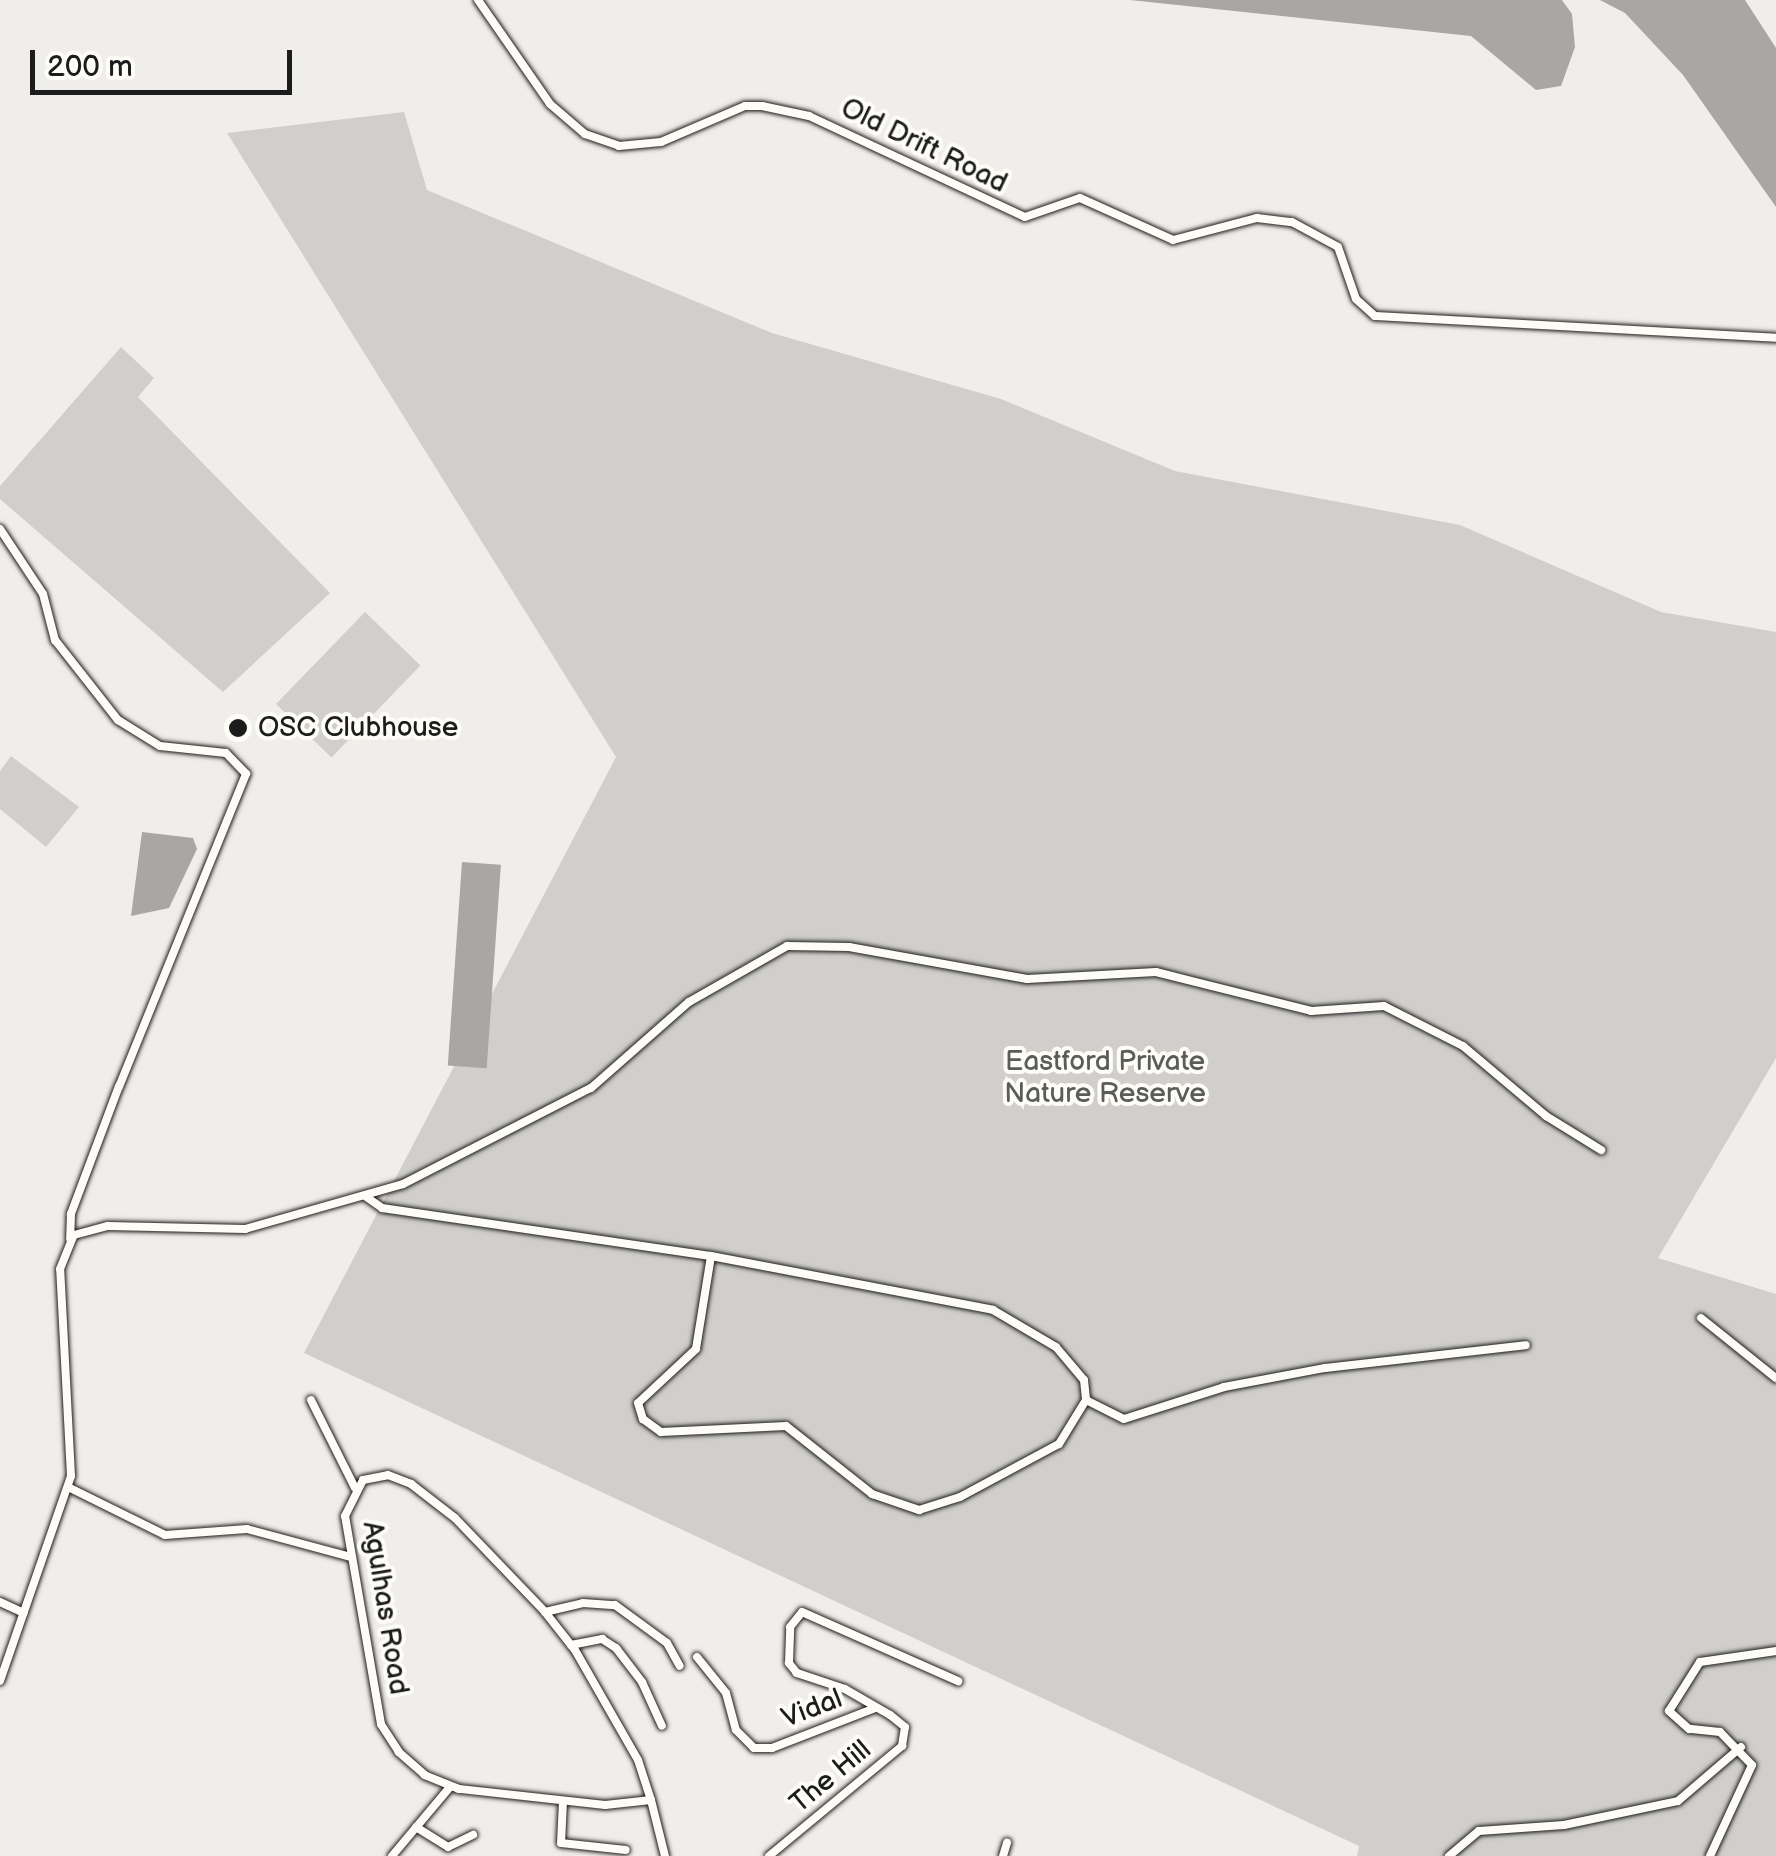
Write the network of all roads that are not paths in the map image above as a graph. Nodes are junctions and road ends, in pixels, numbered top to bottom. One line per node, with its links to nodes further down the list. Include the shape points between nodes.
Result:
1 (478, 0): 2 (street, Old Drift Road, via 550,104 585,134 619,146 660,142 745,106 762,106 809,116 1025,216 1080,198 1173,240 1257,218 1292,222 1338,247 1356,299 1374,316)
2 (1776, 338)
3 (0, 529): 6 (street, via 43,594 55,640 118,720 160,746 226,753 246,774 118,1086 71,1214)
4 (1602, 1150): 5 (street, via 1546,1116 1464,1046 1384,1006 1311,1011 1156,972 1028,978 799,944 761,958 689,1002 591,1088 403,1184)
5 (364, 1195): 6 (street, via 245,1229 108,1226); 7 (street, via 382,1208)
6 (70, 1239): 13 (street, via 60,1268 72,1452)
7 (711, 1256): 12 (street, via 993,1310 1056,1347 1084,1380); 12 (street, via 696,1349 638,1403 642,1419 661,1432 786,1426 872,1494 919,1510 960,1497 1060,1444)
8 (1700, 1318): 10 (street)
9 (1526, 1345): 12 (street, via 1325,1368 1224,1387 1124,1419)
10 (1776, 1378)
11 (312, 1400): 14 (street)
12 (1086, 1400)
13 (68, 1487): 15 (street, via 165,1535 247,1530); 18 (street)
14 (355, 1488): 15 (street, Agulhas Road, via 345,1516); 17 (street, Agulhas Road, via 388,1475 411,1484 456,1518)
15 (350, 1557): 28 (street, Agulhas Road, via 381,1724 412,1766)
16 (0, 1602): 18 (street)
17 (545, 1612): 19 (street, Agulhas Road); 22 (street, via 583,1603 615,1605 668,1643)
18 (24, 1613): 23 (street)
19 (571, 1645): 26 (street, via 602,1639 616,1648 642,1682); 30 (street, Agulhas Road, via 638,1760)
20 (1776, 1650): 27 (street, via 1700,1662 1669,1711 1689,1729 1720,1732)
21 (698, 1657): 25 (street, Vidal, via 726,1693 736,1730 754,1748 772,1748)
22 (680, 1666)
23 (0, 1681)
24 (958, 1681): 25 (street, The Hill, via 802,1612 790,1626 785,1652 797,1673 846,1689)
25 (875, 1708): 37 (street, The Hill, via 904,1727 902,1746)
26 (662, 1726)
27 (1741, 1748): 39 (street, via 1678,1801 1564,1825 1511,1824 1479,1832); 40 (street, via 1752,1766)
28 (450, 1786): 29 (street, Agulhas Road); 31 (street)
29 (563, 1800): 30 (street, Agulhas Road); 34 (street, via 562,1843)
30 (651, 1800): 36 (street, Agulhas Road)
31 (416, 1827): 32 (street, via 448,1847); 35 (street)
32 (473, 1835)
33 (1008, 1843): 38 (street)
34 (626, 1850)
35 (392, 1856)
36 (664, 1856)
37 (768, 1856)
38 (1003, 1856)
39 (1448, 1856)
40 (1710, 1856)

